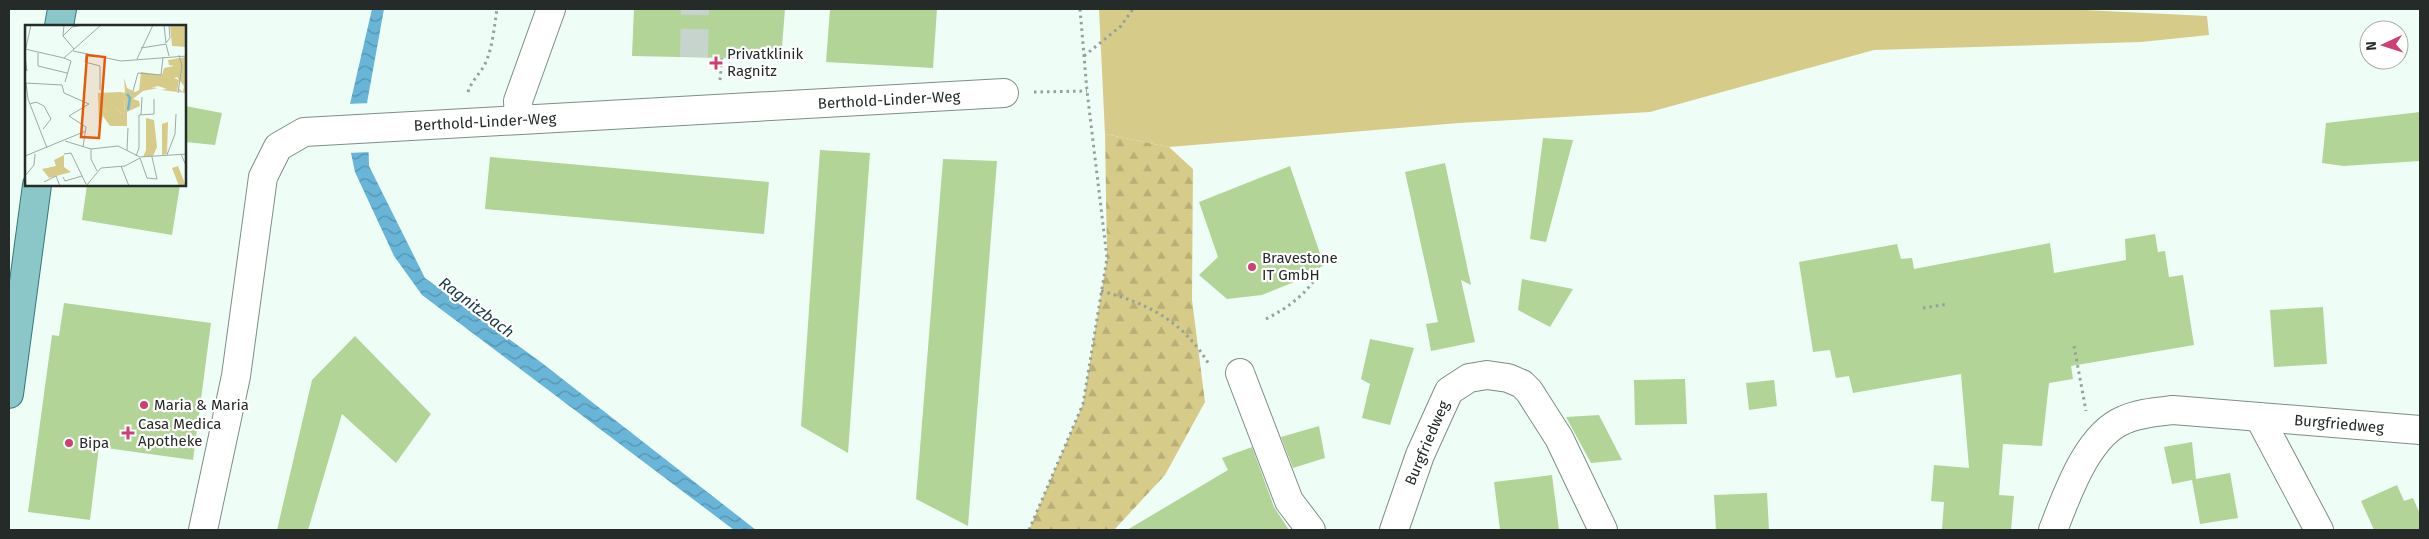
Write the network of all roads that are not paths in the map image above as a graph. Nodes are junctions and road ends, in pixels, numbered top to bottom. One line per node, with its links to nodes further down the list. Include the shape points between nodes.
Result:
1 (62, 9): 3 (main road)
2 (551, 9): 5 (street, via 518,101)
3 (59, 25)
4 (1004, 93): 5 (street, Berthold-Linder-Weg)
5 (519, 120): 11 (street, Berthold-Linder-Weg, via 304,132 278,147 263,177 236,376)
6 (37, 186): 8 (main road)
7 (1240, 372): 12 (street, via 1289,501)
8 (9, 394)
9 (2259, 417): 10 (street, Burgfriedweg); 15 (street, Burgfriedweg, via 2172,410 2123,420 2092,446); 16 (street)
10 (2420, 430)
11 (202, 530)
12 (1311, 530)
13 (1394, 530): 14 (street, Burgfriedweg, via 1420,455 1449,391 1469,378 1487,375 1508,378 1529,391 1559,438)
14 (1603, 530)
15 (2053, 530)
16 (2320, 530)

